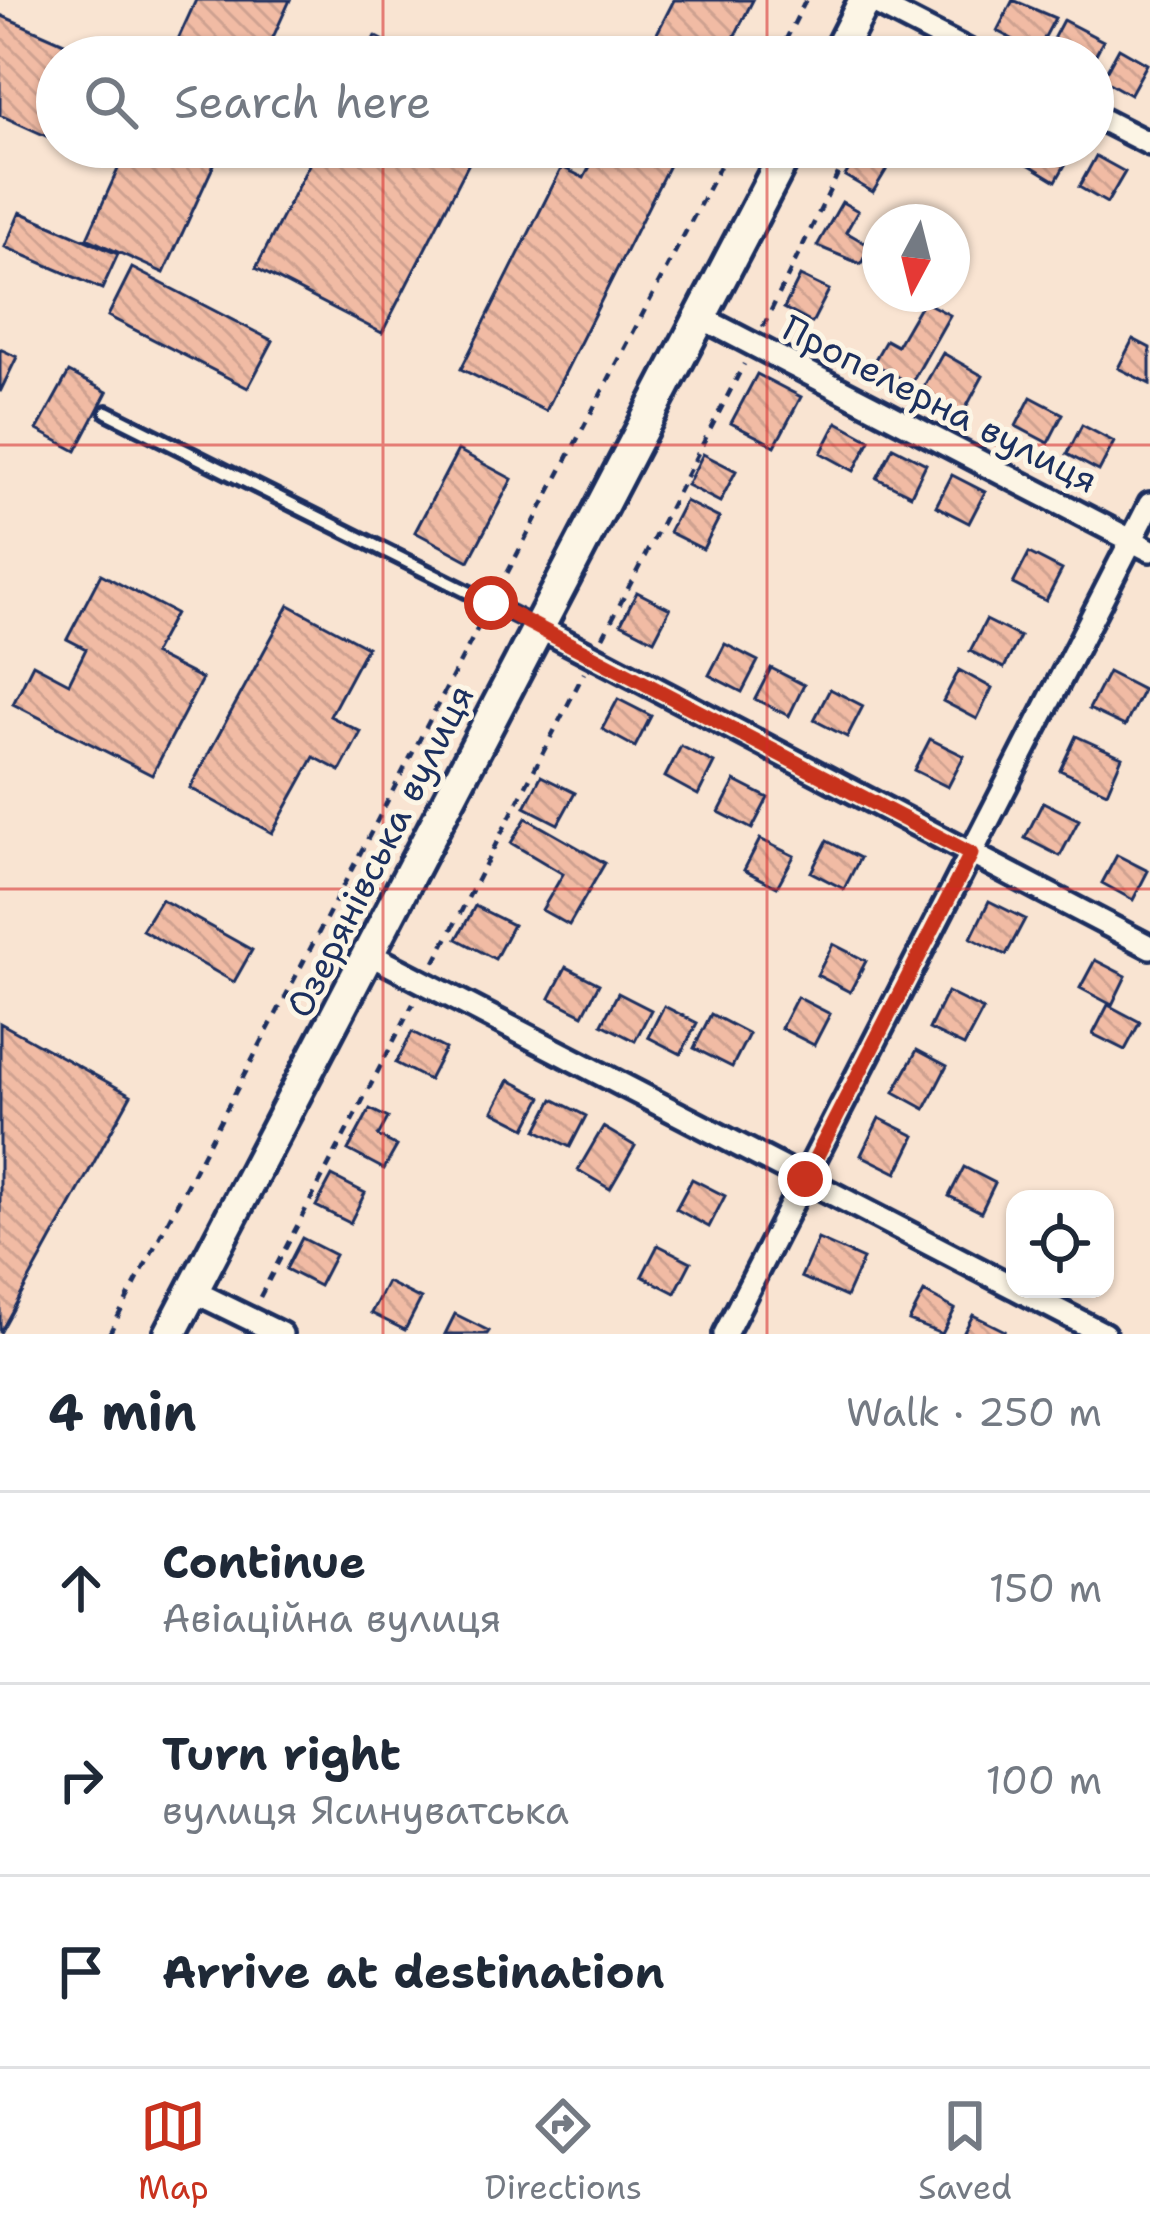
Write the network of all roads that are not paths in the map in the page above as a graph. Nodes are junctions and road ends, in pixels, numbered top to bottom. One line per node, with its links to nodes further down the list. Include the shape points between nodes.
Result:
1 (867, 0): 2 (street); 3 (street)
2 (847, 36)
3 (938, 36)
4 (1114, 125): 5 (street)
5 (1150, 143)
6 (778, 168): 7 (street, Озерянівська вулиця)
7 (700, 317): 10 (street, Пропелерна вулиця); 11 (street, Озерянівська вулиця)
8 (107, 412): 11 (lane)
9 (1150, 504): 10 (street)
10 (1141, 545): 12 (street)
11 (540, 628): 12 (street); 14 (street, Озерянівська вулиця)
12 (971, 854): 13 (street); 15 (street)
13 (1150, 947)
14 (371, 955): 15 (street); 17 (street, Озерянівська вулиця)
15 (805, 1179): 16 (street); 21 (street)
16 (1006, 1284)
17 (193, 1291): 19 (street, Озерянівська вулиця); 20 (street)
18 (1034, 1298): 22 (street)
19 (170, 1334)
20 (281, 1334)
21 (725, 1334)
22 (1104, 1334)

